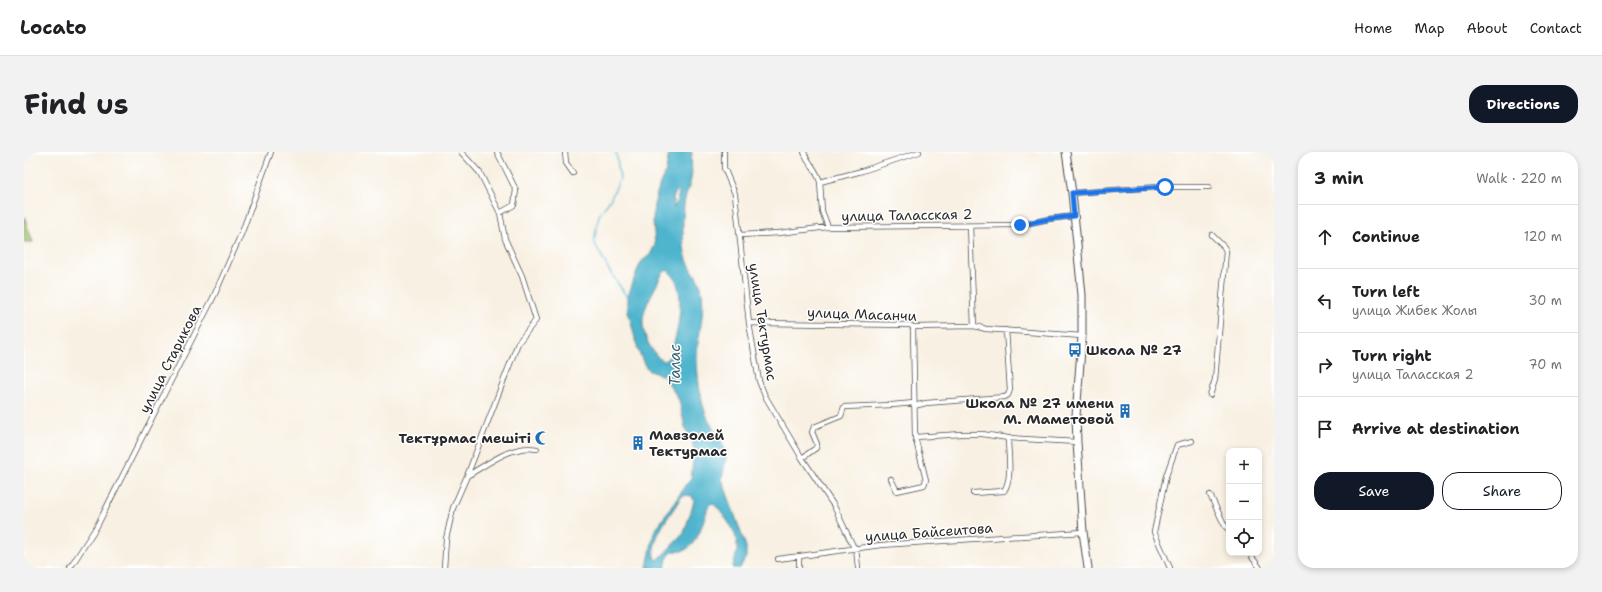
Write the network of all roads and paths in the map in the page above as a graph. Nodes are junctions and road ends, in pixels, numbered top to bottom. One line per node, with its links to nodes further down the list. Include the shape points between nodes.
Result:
1 (271, 152): 42 (street, улица Старикова, via 242,232 214,296 97,526)
2 (461, 152): 13 (street, via 480,174)
3 (497, 152): 13 (street, via 516,190 514,205)
4 (565, 152): 9 (street, via 566,163)
5 (724, 152): 17 (street, улица Тектурмас, via 724,168 735,194)
6 (804, 152): 10 (street)
7 (919, 152): 10 (street)
8 (1066, 152): 12 (main road)
9 (573, 173)
10 (820, 182): 16 (street, via 822,211)
11 (1209, 187): 12 (street, via 1158,187)
12 (1072, 193): 14 (main road)
13 (500, 213): 32 (street, via 505,239 522,276 536,320 518,344)
14 (1074, 216): 15 (street, улица Таласская 2, via 1020,225); 23 (main road, via 1082,295)
15 (970, 226): 16 (street, улица Таласская 2); 20 (street)
16 (828, 227): 17 (street, улица Таласская 2)
17 (740, 235): 19 (street, улица Тектурмас)
18 (1212, 235): 24 (street, via 1226,251 1215,380)
19 (749, 322): 21 (street, улица Масанчи); 31 (street, улица Тектурмас, via 759,381 765,396)
20 (974, 326): 21 (street, улица Масанчи); 22 (street, улица Масанчи)
21 (913, 327): 25 (street)
22 (1006, 330): 23 (street, улица Масанчи); 25 (street, via 1010,390 1008,395)
23 (1082, 336): 29 (main road)
24 (1210, 395)
25 (914, 404): 26 (street); 31 (street, via 844,407 841,416 814,427 812,432 816,448)
26 (915, 437): 27 (street, via 982,434); 33 (street, via 926,480 924,485 897,491)
27 (1008, 438): 29 (street); 34 (street, via 1008,485 1004,491)
28 (1192, 441): 47 (street, via 1177,445 1166,476 1154,532)
29 (1076, 442): 37 (main road)
30 (537, 449): 32 (street, via 522,448 513,451)
31 (802, 458): 38 (street, улица Тектурмас, via 834,506)
32 (467, 476): 43 (street, via 453,508 446,540)
33 (891, 479)
34 (972, 493)
35 (1210, 495): 36 (street)
36 (1226, 527)
37 (1083, 532): 38 (street, улица Байсеитова); 46 (main road)
38 (856, 548): 39 (street, улица Байсеитова); 45 (street, улица Тектурмас)
39 (799, 556): 41 (street, улица Байсеитова); 44 (street)
40 (1252, 556): 48 (street)
41 (778, 559)
42 (70, 568)
43 (444, 568)
44 (799, 568)
45 (858, 568)
46 (1088, 568)
47 (1170, 568)
48 (1260, 568)

